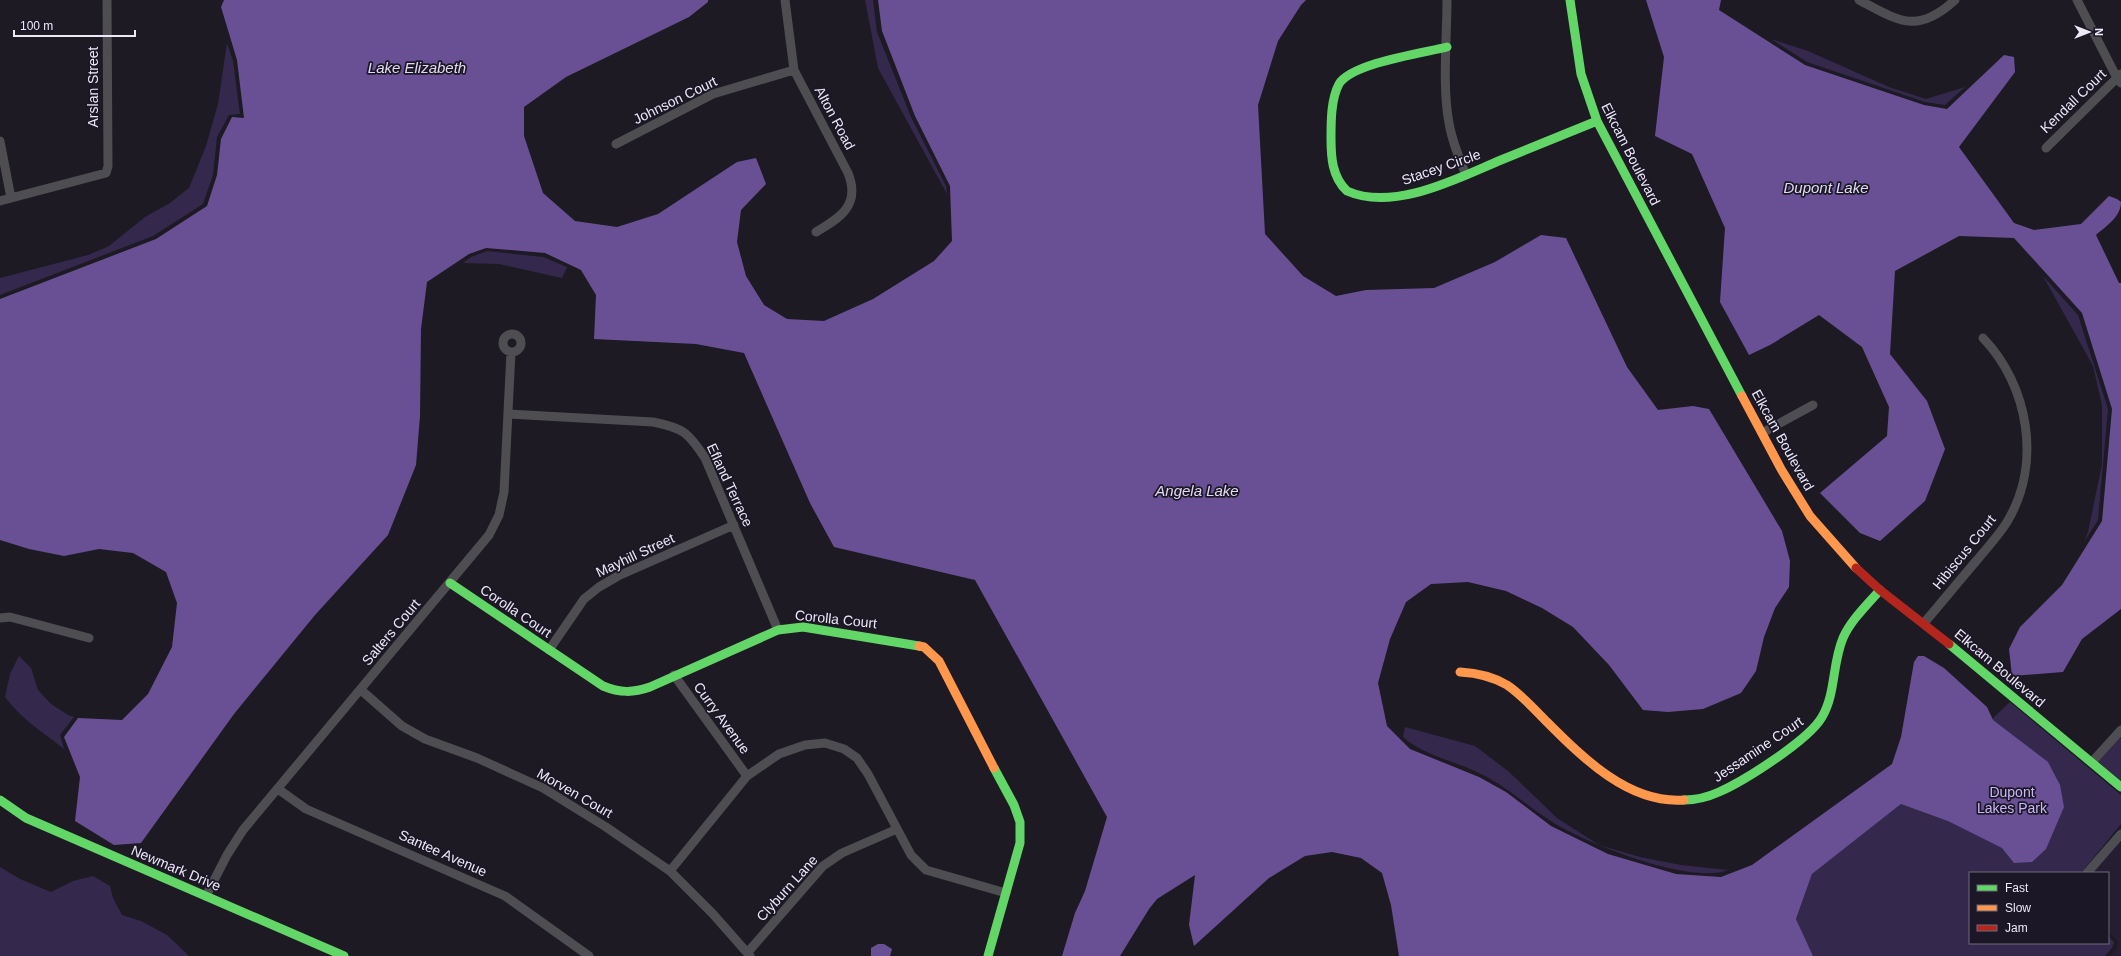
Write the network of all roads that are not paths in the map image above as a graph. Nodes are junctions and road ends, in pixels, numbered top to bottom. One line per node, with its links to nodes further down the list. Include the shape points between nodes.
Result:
1 (107, 0): 16 (street, Arslan Street, via 106,172)
2 (785, 0): 9 (street, Alton Road)
3 (1447, 0): 8 (street)
4 (1570, 0): 11 (street, Elkcam Boulevard, via 1580,74)
5 (1859, 0): 6 (street, via 1894,18 1910,22 1922,21 1942,12)
6 (1955, 0)
7 (2077, 0): 10 (street)
8 (1447, 47): 15 (street, via 1448,122 1455,149); 15 (street, Stacey Circle, via 1360,69 1342,80 1332,108 1332,161 1338,180 1348,192 1378,198 1404,196 1427,190)
9 (794, 70): 13 (street, Johnson Court, via 713,94); 18 (street, Alton Road, via 848,173 852,186 851,201 845,212)
10 (2120, 78): 14 (street, Kendall Court)
11 (1597, 121): 15 (street, Stacey Circle); 23 (street, Elkcam Boulevard)
12 (0, 142): 16 (street)
13 (616, 144)
14 (2046, 148)
15 (1466, 175)
16 (11, 198): 17 (street)
17 (0, 201)
18 (816, 232)
19 (1983, 338): 28 (street, Hibiscus Court, via 2001,360 2019,398 2028,439 2026,466 2020,493 2007,522)
20 (511, 352): 22 (street, Salters Court)
21 (1813, 405): 23 (street)
22 (508, 414): 24 (street, Efland Terrace, via 653,422 675,427 692,438 705,458); 25 (street, Salters Court, via 504,492 499,515 489,535)
23 (1762, 433): 26 (street, Elkcam Boulevard, via 1810,516 1847,559)
24 (734, 525): 29 (street, Efland Terrace); 31 (street, Mayhill Street, via 618,576 599,587 584,599)
25 (450, 583): 31 (street, Corolla Court); 34 (street, Salters Court)
26 (1880, 590): 28 (street, Elkcam Boulevard); 32 (street, Jessamine Court, via 1844,636 1829,704 1814,728 1728,789 1693,800 1667,800 1631,790 1609,778 1517,692 1501,682 1478,674)
27 (0, 618): 30 (street, via 10,617)
28 (1924, 624): 36 (street, Elkcam Boulevard)
29 (778, 630): 33 (street, Corolla Court); 45 (street, Corolla Court, via 804,627 902,642 924,647 933,654 1010,798 1020,822 1020,843)
30 (89, 638)
31 (549, 650): 33 (street, Corolla Court, via 603,686 618,692 634,693)
32 (1460, 672)
33 (674, 675): 37 (street, Curry Avenue)
34 (361, 690): 39 (street, Salters Court); 43 (street, Morven Court, via 402,726 425,739 477,758 543,788)
35 (2121, 730): 36 (street)
36 (2092, 762): 38 (street, Elkcam Boulevard)
37 (747, 776): 41 (street, via 779,754 805,745 825,743 844,749 857,758 868,774); 43 (street)
38 (2121, 787)
39 (278, 788): 46 (street, Salters Court, via 243,830); 49 (street, Santee Avenue, via 306,809 505,896)
40 (0, 800): 46 (street, Newmark Drive, via 26,818)
41 (897, 829): 45 (street, via 911,855 926,870); 47 (street, Clyburn Lane, via 842,854 823,866)
42 (2121, 834): 44 (street)
43 (670, 871): 47 (street, Morven Court)
44 (2088, 872)
45 (1006, 893): 50 (street, Corolla Court)
46 (206, 896): 48 (street, Newmark Drive)
47 (749, 954)
48 (344, 956)
49 (589, 956)
50 (988, 956)

